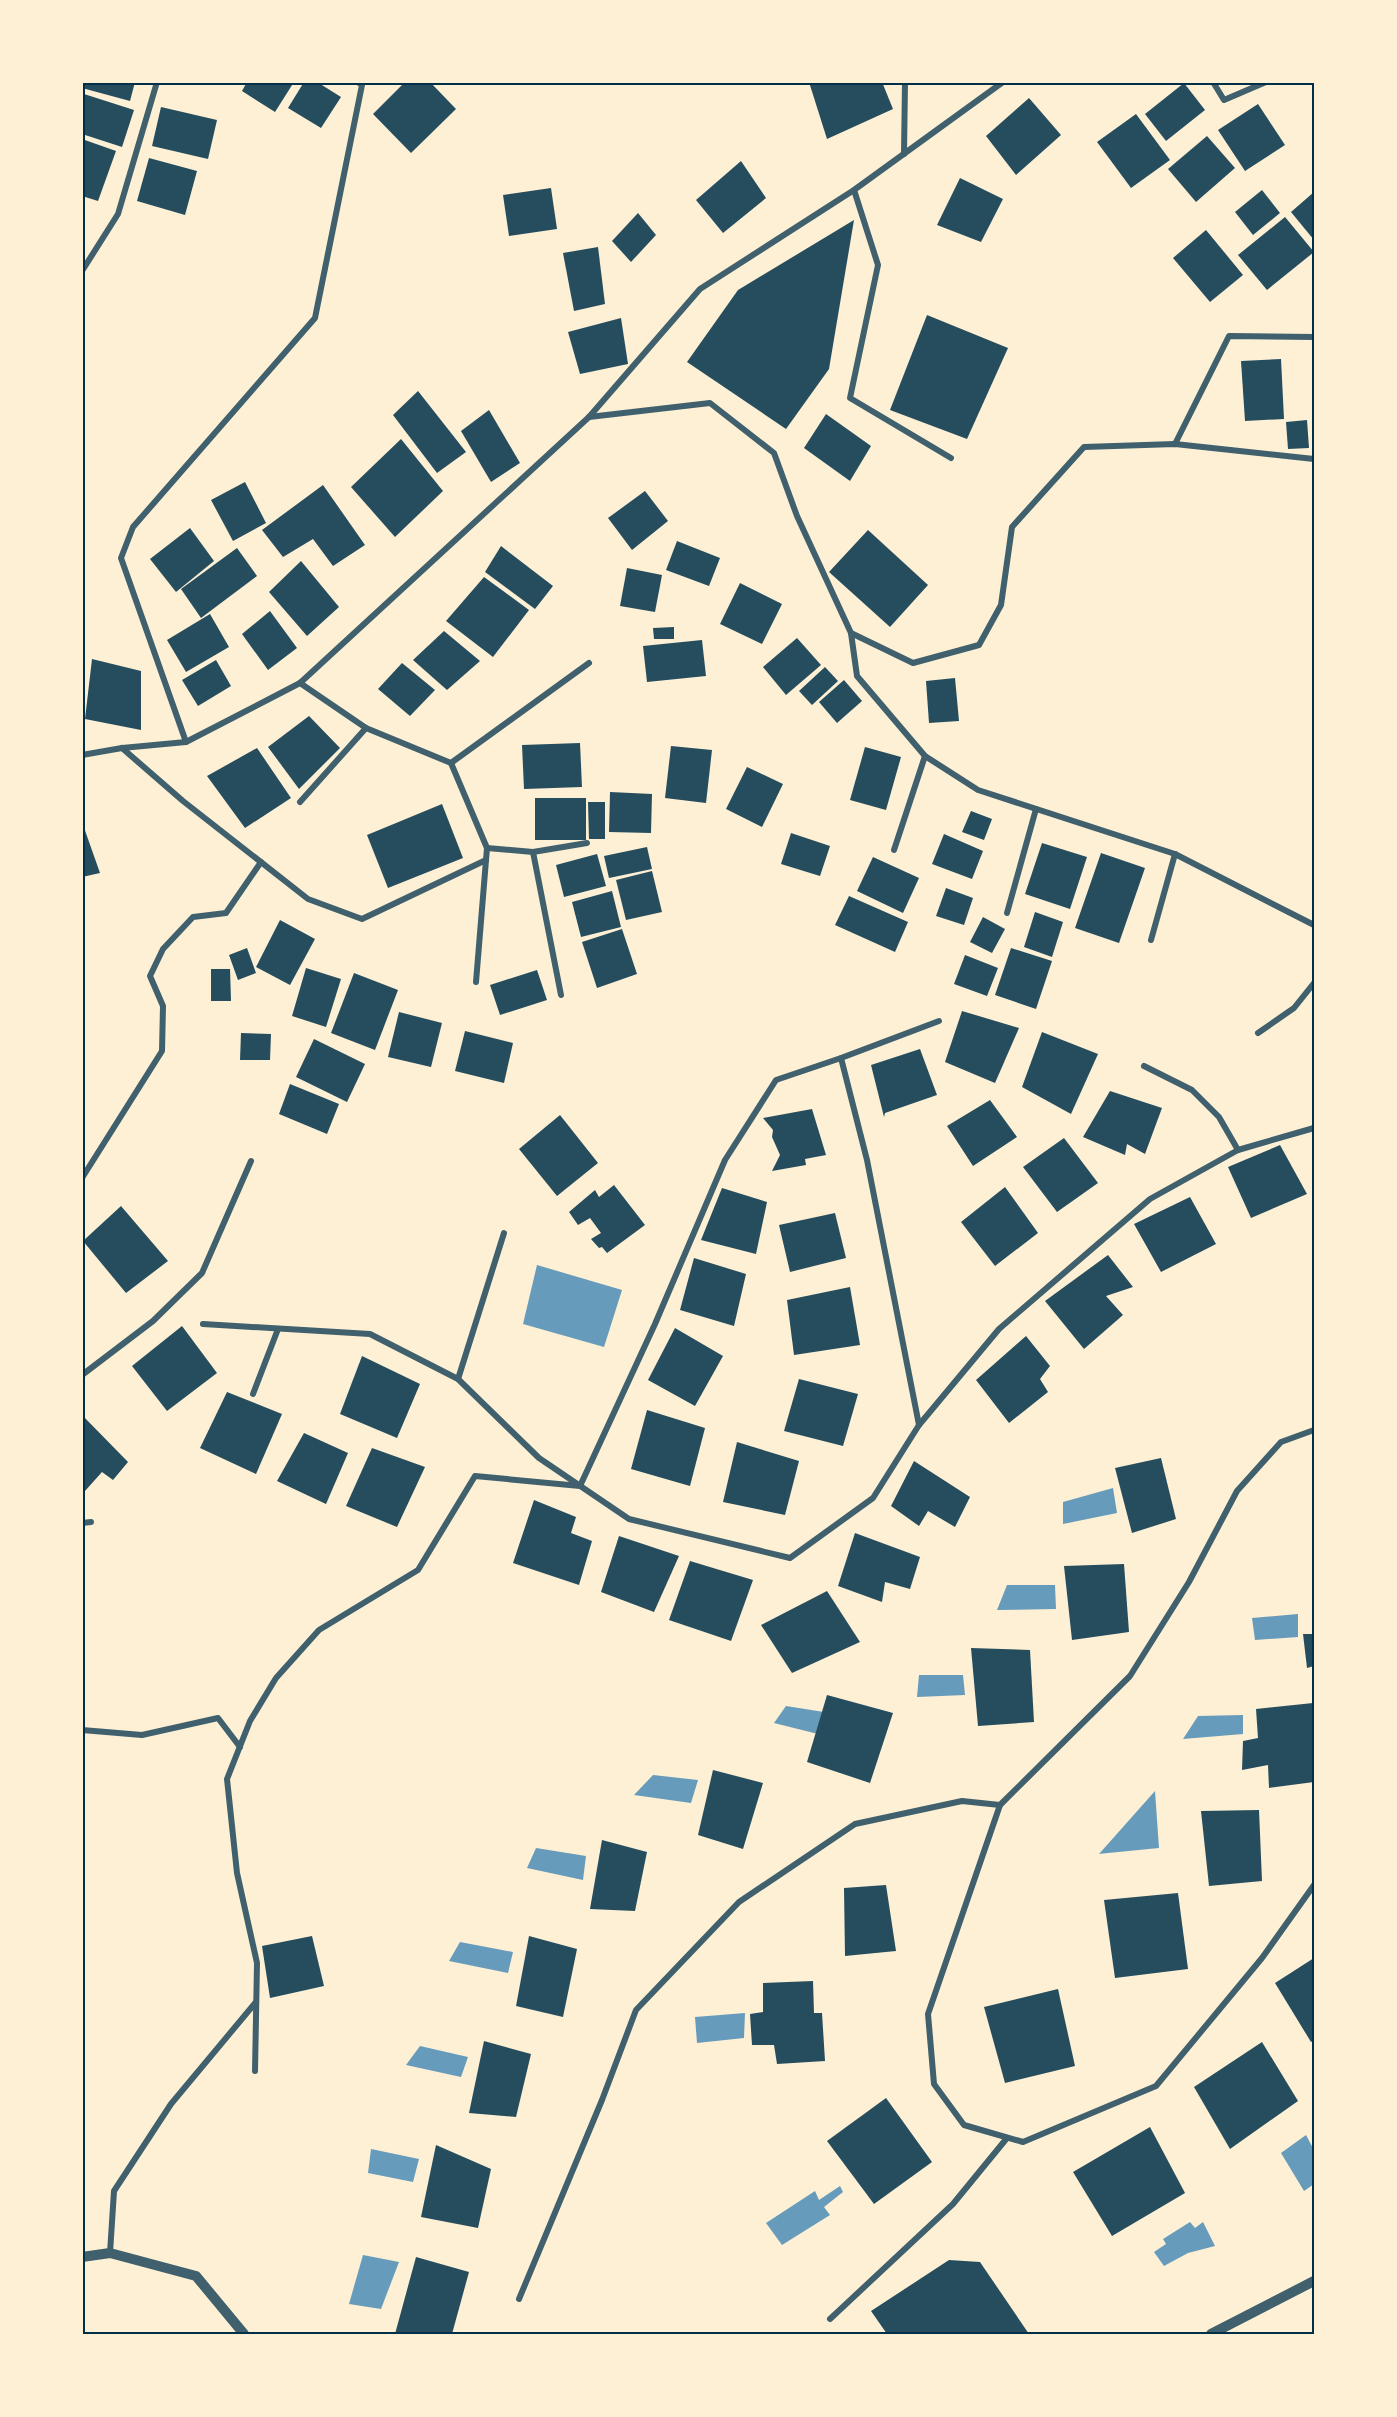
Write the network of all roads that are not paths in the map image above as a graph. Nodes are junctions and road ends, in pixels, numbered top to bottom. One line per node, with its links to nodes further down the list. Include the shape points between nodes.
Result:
1 (157, 82): 9 (street, via 118,214)
2 (905, 82): 7 (street)
3 (1004, 82): 7 (street)
4 (1213, 82): 5 (street, via 1224,100)
5 (1266, 82)
6 (362, 83): 19 (street, via 315,318 133,527 121,558)
7 (904, 154): 8 (street)
8 (854, 190): 11 (street, via 700,289); 13 (street, via 878,265 850,398)
9 (82, 271)
10 (1314, 337): 12 (street, via 1229,336)
11 (590, 417): 15 (street, via 710,403 774,453 797,516); 17 (street)
12 (1175, 444): 14 (street); 15 (street, via 1084,447 1012,527 1001,605 979,645 913,663)
13 (951, 458)
14 (1314, 459)
15 (851, 633): 22 (street, via 857,676)
16 (589, 663): 23 (street)
17 (300, 683): 18 (street); 19 (street)
18 (366, 728): 23 (street); 24 (street)
19 (186, 742): 20 (street)
20 (122, 748): 21 (street); 32 (street)
21 (82, 755)
22 (925, 756): 25 (street, via 978,790); 28 (street)
23 (451, 763): 27 (street)
24 (300, 801)
25 (1036, 809): 30 (street); 33 (street)
26 (587, 843): 29 (street)
27 (487, 848): 29 (street); 31 (street)
28 (894, 850)
29 (533, 852): 38 (street)
30 (1175, 854): 34 (street); 35 (street)
31 (486, 860): 32 (street, via 362,919 308,899); 36 (street)
32 (261, 862): 46 (street, via 226,912 193,917 163,949 150,976 163,1006 162,1051)
33 (1007, 913)
34 (1314, 925)
35 (1151, 940)
36 (476, 982)
37 (1314, 983): 40 (street, via 1294,1008)
38 (561, 995)
39 (939, 1021): 41 (street)
40 (1258, 1033)
41 (841, 1058): 53 (street, via 867,1160); 55 (street, via 776,1080 725,1160)
42 (1144, 1066): 44 (street, via 1192,1090 1219,1117)
43 (1314, 1128): 44 (street)
44 (1238, 1150): 53 (street, via 1150,1198 999,1329)
45 (251, 1161): 50 (street, via 202,1273 153,1321)
46 (82, 1178)
47 (504, 1233): 51 (street)
48 (203, 1324): 49 (street)
49 (278, 1329): 51 (street, via 370,1334); 52 (street)
50 (82, 1375)
51 (458, 1379): 55 (street, via 539,1458)
52 (253, 1394)
53 (919, 1425): 55 (street, via 873,1498 790,1558 630,1519)
54 (1314, 1430): 60 (street, via 1281,1442 1237,1491 1189,1582 1130,1676)
55 (580, 1486): 59 (street, via 475,1476 418,1570 319,1630 276,1678 250,1720)
56 (91, 1522): 57 (street)
57 (82, 1523)
58 (82, 1730): 59 (street, via 141,1735 218,1718)
59 (240, 1747): 62 (street, via 227,1779 237,1873 257,1963)
60 (1000, 1805): 64 (street, via 928,2014 934,2084 964,2126); 68 (street, via 962,1801 855,1824 739,1902 636,2010)
61 (1314, 1886): 64 (street, via 1262,1958 1156,2086 1023,2142)
62 (256, 2002): 63 (street); 65 (street, via 171,2104 114,2190)
63 (255, 2071)
64 (1007, 2138): 69 (street, via 953,2204)
65 (110, 2253): 66 (street); 70 (street, via 196,2276)
66 (82, 2257)
67 (1314, 2280): 71 (street)
68 (519, 2299)
69 (830, 2319)
70 (244, 2334)
71 (1211, 2334)

